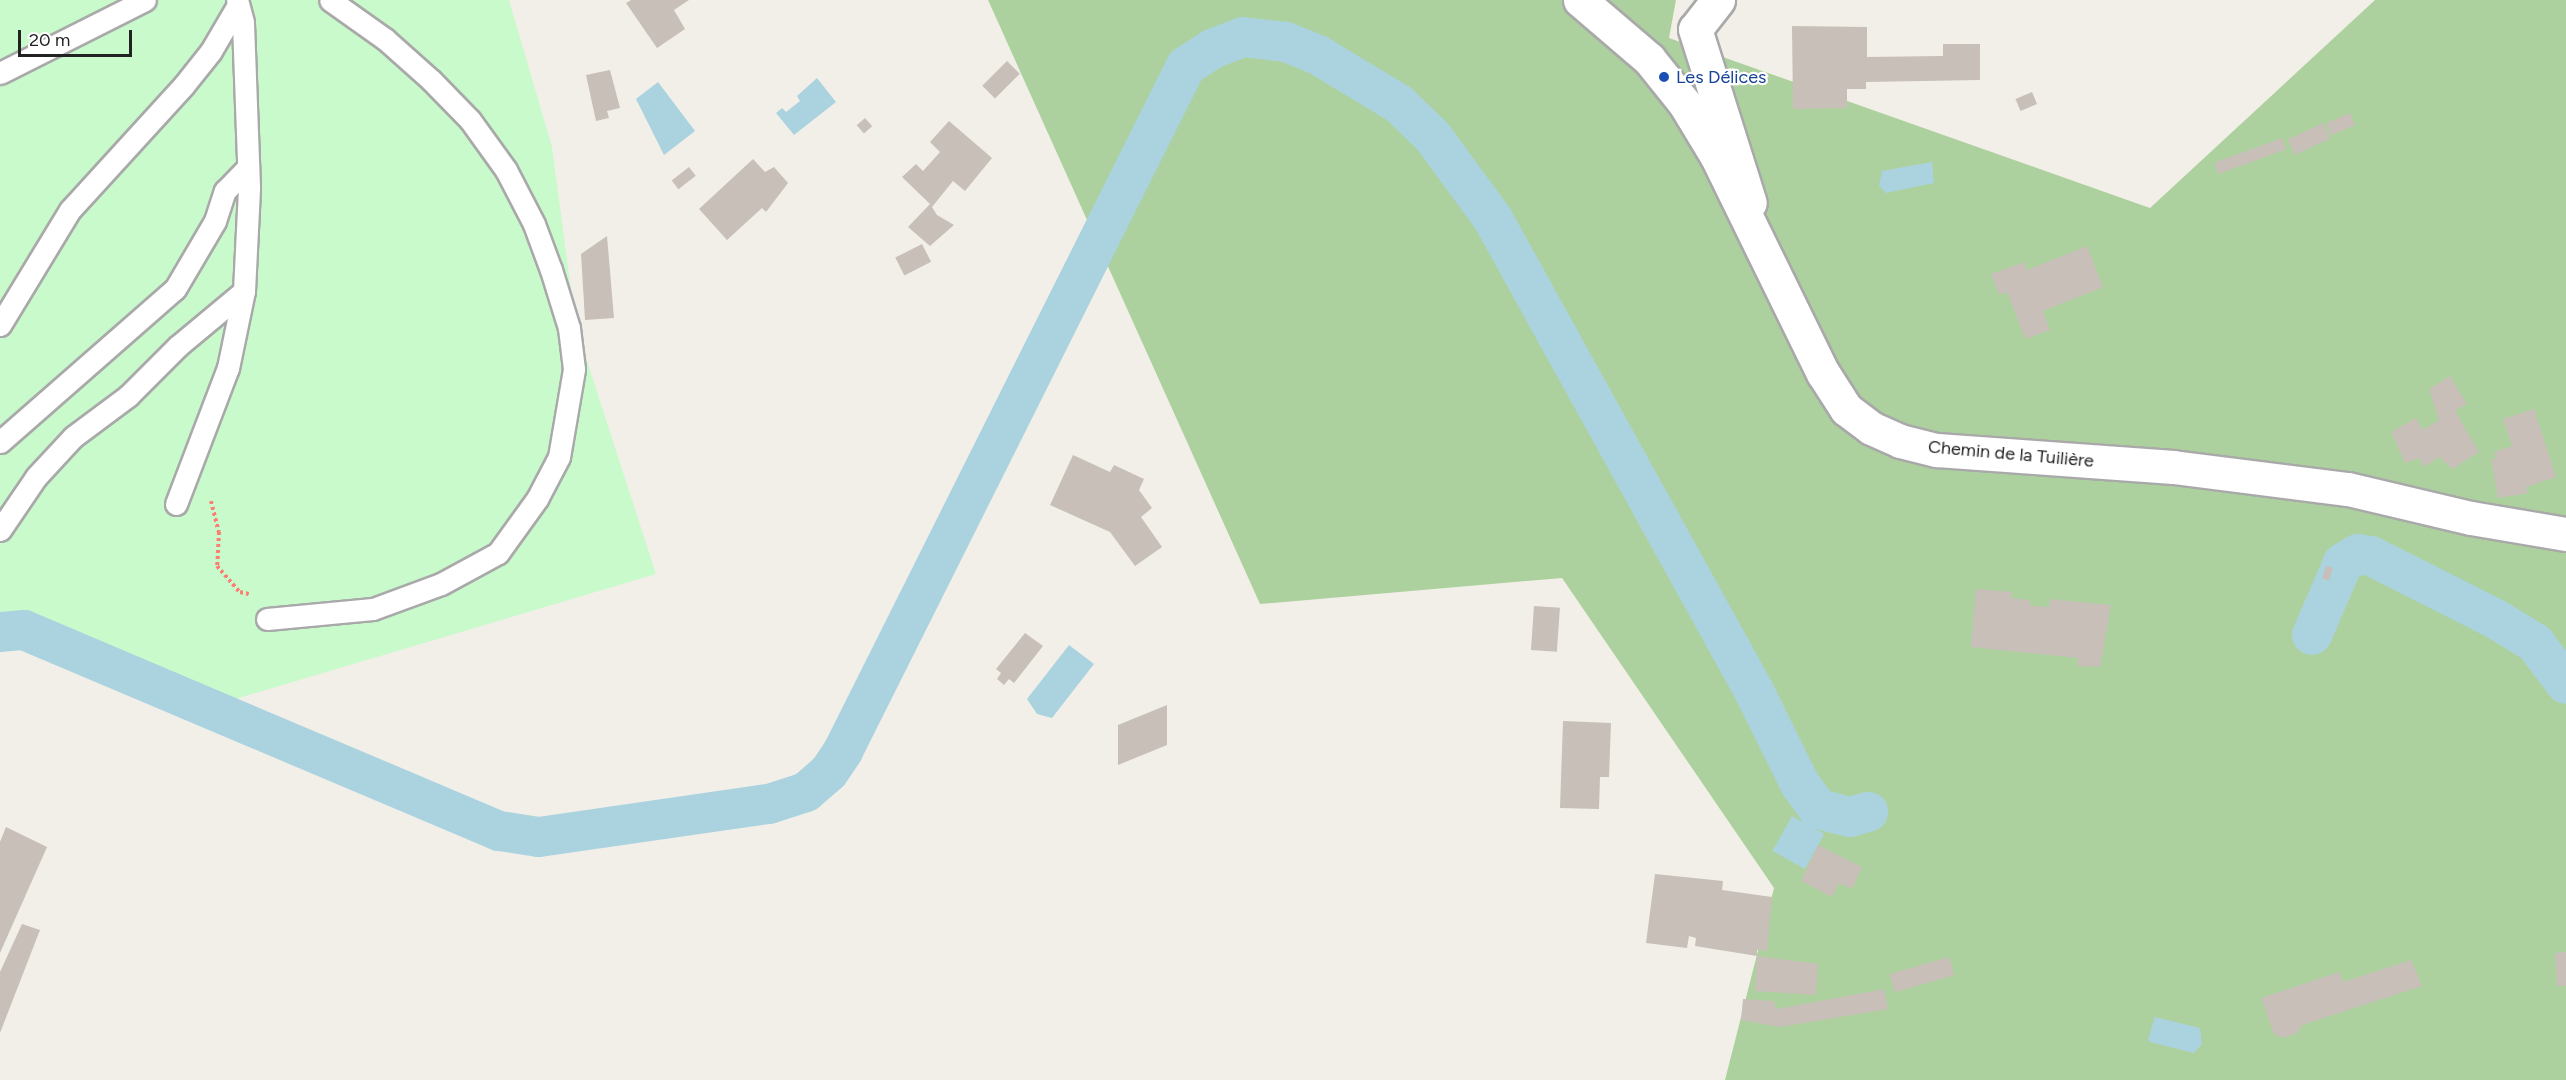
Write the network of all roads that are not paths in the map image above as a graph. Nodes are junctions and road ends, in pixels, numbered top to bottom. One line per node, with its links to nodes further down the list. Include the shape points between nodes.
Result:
1 (145, 0): 6 (lane)
2 (330, 0): 15 (lane, via 386,39 431,80 470,120 506,170 534,224 550,270 568,328 574,369 559,457 537,499 498,553 441,584 373,609)
3 (1580, 0): 8 (street, Chemin de la Tuilière, via 1649,59 1685,104 1718,157)
4 (1718, 0): 8 (street, via 1695,29)
5 (238, 3): 7 (lane, via 243,22); 10 (lane, via 211,51 184,85 70,210)
6 (0, 73)
7 (248, 168): 9 (lane); 11 (lane, via 225,191 215,220 175,289)
8 (1767, 260): 14 (street, Chemin de la Tuilière, via 1823,373 1846,409 1871,428 1900,441 1937,450 2172,467 2348,489 2471,518)
9 (244, 291): 12 (lane, via 228,368); 13 (lane, via 178,346 128,396 73,437 36,477)
10 (0, 325)
11 (0, 442)
12 (176, 504)
13 (0, 531)
14 (2566, 534)
15 (267, 620)

